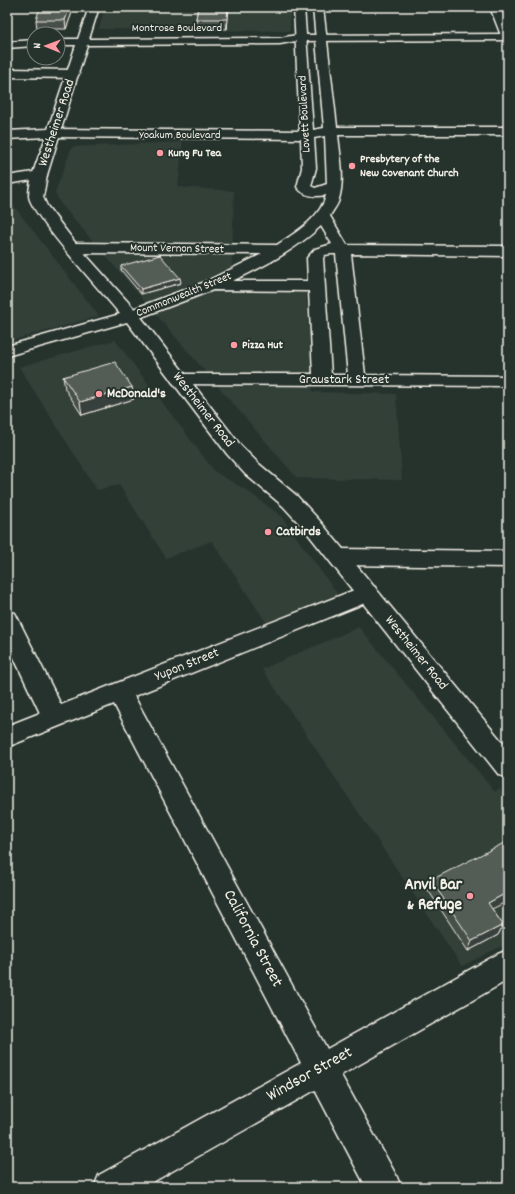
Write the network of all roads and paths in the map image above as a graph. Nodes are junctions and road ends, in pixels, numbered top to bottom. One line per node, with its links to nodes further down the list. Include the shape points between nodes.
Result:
1 (94, 7): 9 (street, Westheimer Road)
2 (299, 7): 10 (street, Lovett Boulevard)
3 (318, 7): 11 (street, Lovett Boulevard)
4 (495, 7): 8 (street)
5 (26, 35): 6 (street)
6 (7, 36)
7 (66, 36): 9 (street, Montrose Boulevard)
8 (508, 37): 11 (street, Montrose Boulevard)
9 (83, 38): 10 (street, Montrose Boulevard, via 280,41); 12 (street, Montrose Boulevard); 16 (street, Westheimer Road)
10 (298, 38): 11 (street, Montrose Boulevard); 20 (street, Lovett Boulevard)
11 (322, 38): 21 (street, Lovett Boulevard)
12 (66, 41)
13 (26, 44): 14 (street)
14 (7, 45)
15 (7, 73): 16 (street)
16 (73, 74): 18 (street, Westheimer Road)
17 (508, 131): 21 (street, Yoakum Boulevard)
18 (54, 133): 19 (street, Yoakum Boulevard); 20 (street, Yoakum Boulevard); 23 (street, Westheimer Road)
19 (7, 135)
20 (306, 135): 21 (street, Yoakum Boulevard); 25 (street, Lovett Boulevard, via 309,168 304,187 307,191 317,193)
21 (331, 135): 22 (street, Yoakum Boulevard); 25 (street, Lovett Boulevard)
22 (508, 140)
23 (40, 175): 24 (street); 27 (street, Westheimer Road, via 36,193 38,202)
24 (7, 180)
25 (333, 187): 26 (street, Lovett Boulevard, via 332,201)
26 (323, 216): 28 (street, Commonwealth Street, via 305,234); 29 (street)
27 (72, 248): 28 (street, Mount Vernon Street); 33 (street, Westheimer Road)
28 (282, 250): 32 (street, Commonwealth Street)
29 (344, 250): 30 (street); 31 (street, via 331,249 320,252 316,258); 37 (street)
30 (508, 251)
31 (317, 286): 32 (street, via 226,285); 36 (street)
32 (205, 288): 33 (street, Commonwealth Street)
33 (131, 316): 34 (street, Commonwealth Street); 35 (street, Westheimer Road)
34 (7, 351)
35 (179, 379): 36 (street, Graustark Street); 39 (street, Westheimer Road, via 234,450 290,501)
36 (322, 380): 37 (street, Graustark Street)
37 (357, 380): 38 (street, Graustark Street)
38 (508, 381)
39 (339, 557): 40 (street); 41 (street, Westheimer Road)
40 (508, 560)
41 (367, 593): 43 (street, Yupon Street); 46 (street, Westheimer Road)
42 (7, 619): 44 (street)
43 (120, 692): 44 (street, Yupon Street); 48 (street, California Street)
44 (55, 718): 45 (street, Yupon Street)
45 (7, 737)
46 (508, 767)
47 (508, 964): 48 (street, Windsor Street)
48 (322, 1069): 49 (street, Windsor Street); 50 (street, California Street)
49 (111, 1187)
50 (384, 1187)

